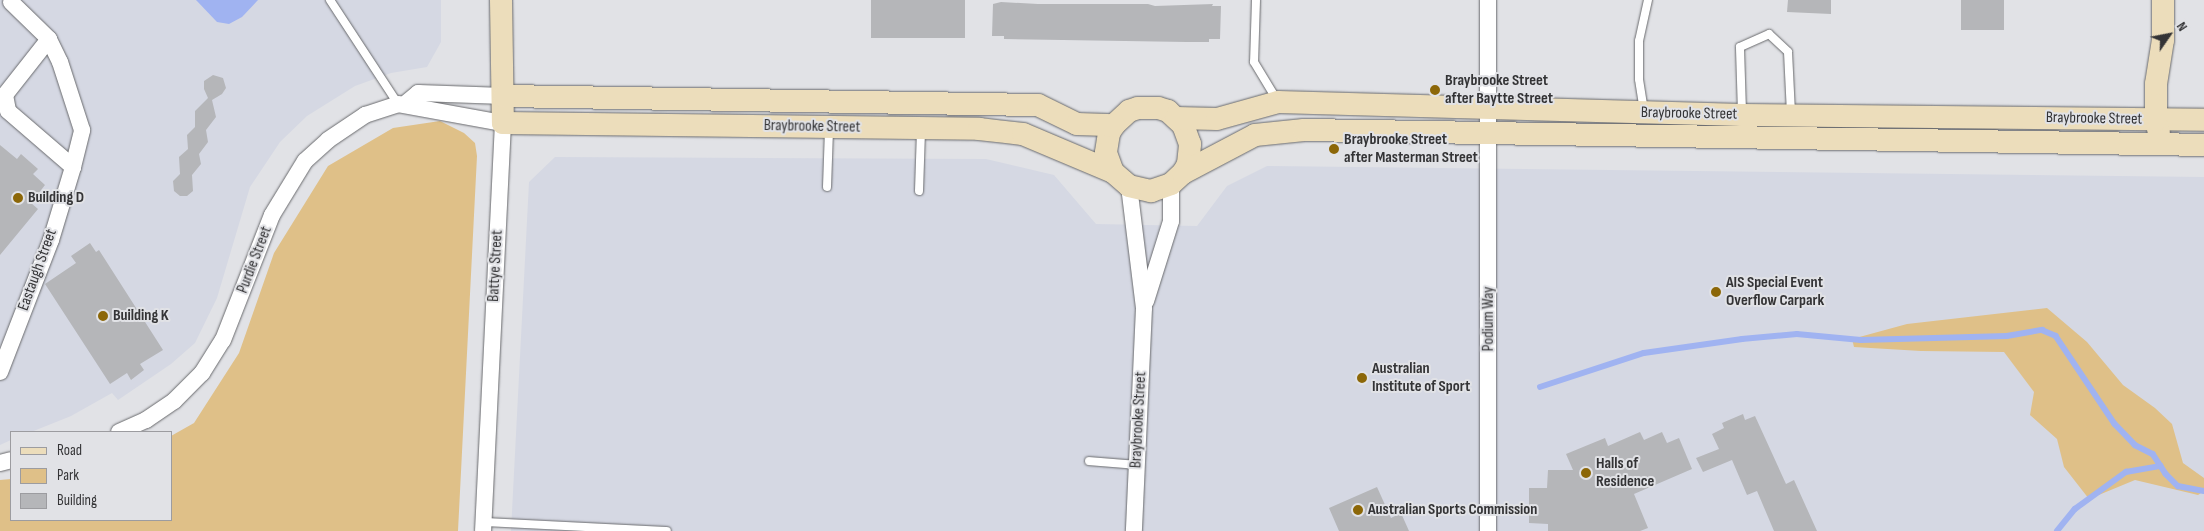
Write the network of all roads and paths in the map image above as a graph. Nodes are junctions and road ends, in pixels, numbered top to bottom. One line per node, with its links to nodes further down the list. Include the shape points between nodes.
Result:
1 (330, 0): 11 (lane)
2 (501, 0): 9 (street, Battye Street)
3 (1256, 0): 10 (lane, via 1254,62)
4 (1488, 0): 13 (street, Podium Way)
5 (1648, 0): 14 (lane, via 1639,41 1639,78)
6 (2163, 0): 18 (street, via 2163,40 2169,84)
7 (11, 2): 8 (street, Eastaugh Street)
8 (49, 39): 28 (street, Eastaugh Street, via 60,62 82,130); 28 (street, via 5,95 8,112)
9 (504, 96): 11 (street, Purdie Street, via 418,93); 12 (street, Braybrooke Street); 20 (street, Battye Street)
10 (1278, 102): 13 (street, Braybrooke Street); 17 (street, Braybrooke Street, via 1218,119)
11 (402, 104): 20 (street); 35 (street, Purdie Street, via 365,115 328,140 305,161 272,215 223,340 202,373 174,401 146,420)
12 (980, 104): 21 (street, Braybrooke Street, via 1038,105 1077,124); 24 (street)
13 (1488, 107): 14 (street, Braybrooke Street); 25 (street, Podium Way)
14 (1644, 113): 15 (street, Braybrooke Street)
15 (1742, 116): 16 (street, Braybrooke Street); 16 (lane, via 1740,47 1769,34 1788,52)
16 (1791, 116): 18 (street, Braybrooke Street)
17 (1176, 118): 21 (street, via 1158,108 1138,108 1124,114); 29 (street, via 1190,144 1188,164)
18 (2162, 120): 19 (street, Braybrooke Street); 26 (street)
19 (2204, 120)
20 (503, 123): 22 (street, Braybrooke Street); 38 (street, Battye Street)
21 (1114, 125): 30 (street, via 1106,143 1106,153)
22 (829, 127): 23 (street, Braybrooke Street); 31 (lane)
23 (921, 128): 24 (street, Braybrooke Street); 32 (lane)
24 (979, 129): 30 (street, Braybrooke Street, via 1023,134)
25 (1488, 133): 26 (street, Braybrooke Street); 29 (street, Braybrooke Street, via 1304,130 1255,135); 41 (street, Podium Way)
26 (2162, 144): 27 (street, Braybrooke Street)
27 (2204, 145)
28 (74, 167): 34 (street, Eastaugh Street)
29 (1177, 178): 30 (street, via 1150,191); 33 (street, Braybrooke Street, via 1171,221)
30 (1121, 179): 33 (street, Braybrooke Street)
31 (827, 187)
32 (919, 190)
33 (1144, 308): 37 (street, Braybrooke Street)
34 (0, 372)
35 (121, 431)
36 (1089, 461): 37 (lane)
37 (1137, 465): 40 (street, Braybrooke Street)
38 (483, 526): 39 (lane)
39 (666, 531)
40 (1134, 531)
41 (1488, 531)

